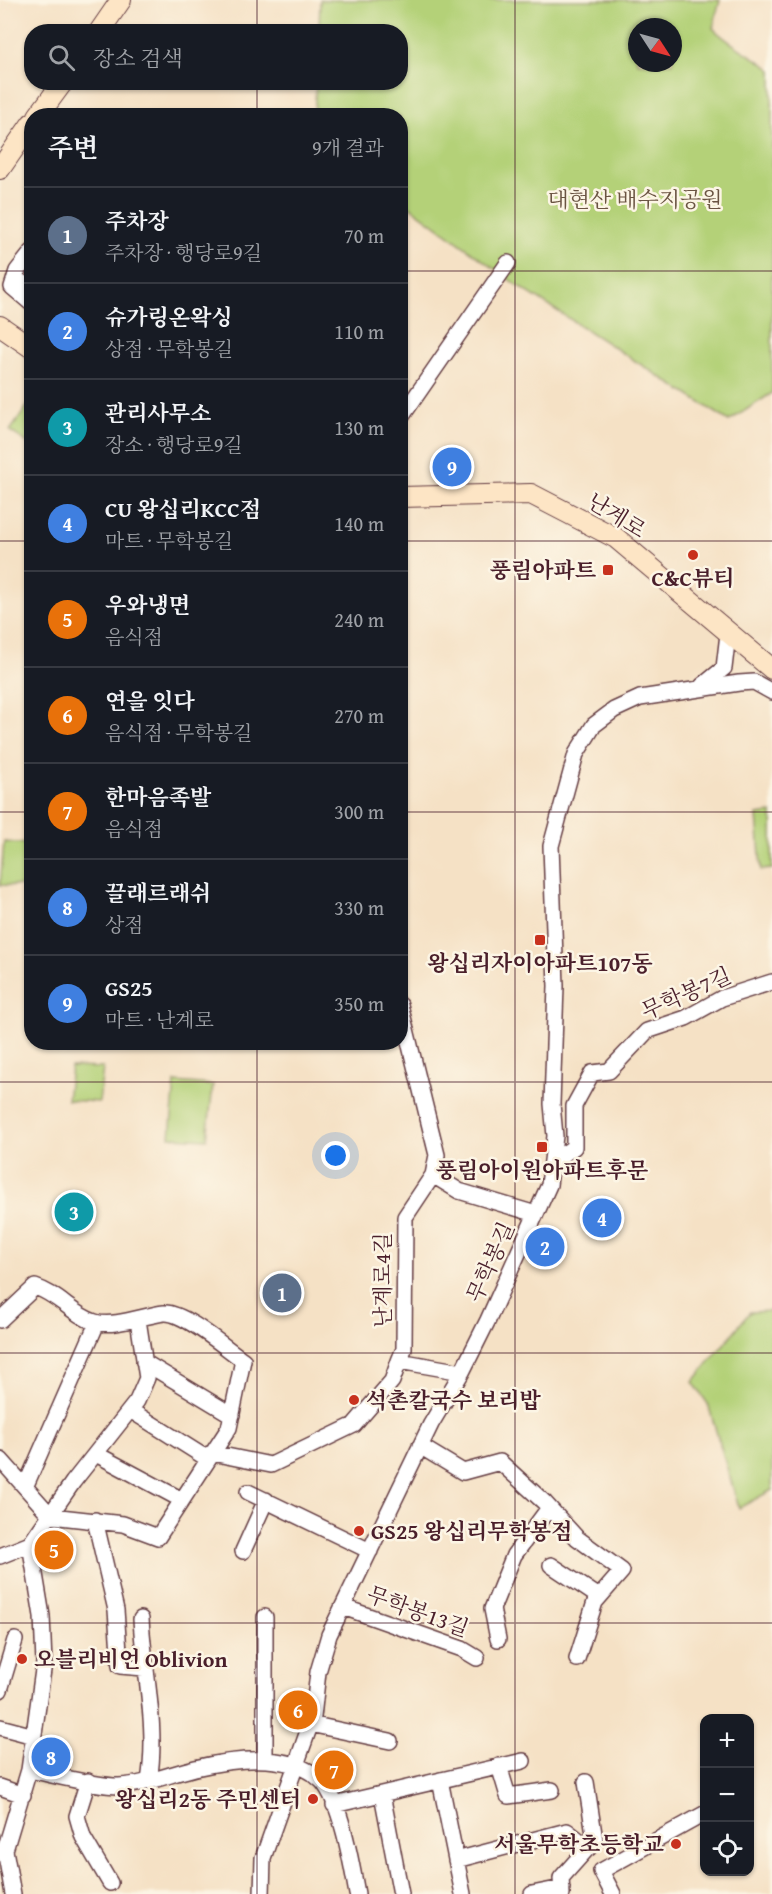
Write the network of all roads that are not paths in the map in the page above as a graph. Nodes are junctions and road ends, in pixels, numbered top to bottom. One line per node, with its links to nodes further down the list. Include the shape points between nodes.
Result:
1 (121, 0): 2 (main road)
2 (104, 24)
3 (57, 90): 4 (main road)
4 (43, 108)
5 (24, 134): 6 (main road)
6 (0, 169)
7 (508, 263): 14 (street)
8 (24, 264): 9 (street)
9 (15, 278): 10 (street); 11 (street, via 12,286)
10 (24, 284)
11 (24, 297)
12 (0, 326): 13 (main road)
13 (24, 342)
14 (408, 407)
15 (408, 497): 16 (main road, 난계로, via 531,494 616,538)
16 (728, 634): 17 (main road, 난계로); 18 (street, 무학봉길, via 724,668)
17 (772, 669)
18 (698, 688): 19 (street, 무학봉길, via 754,682); 22 (street, 무학봉길, via 640,698 614,710 594,725 576,754 567,779 551,846 556,986)
19 (772, 692)
20 (772, 982): 22 (street, 무학봉7길, via 722,998 686,1018 647,1031 609,1071 592,1073 574,1107 574,1147)
21 (408, 1037): 23 (street, via 437,1155)
22 (552, 1162): 24 (street, 무학봉길, via 549,1185)
23 (434, 1175): 24 (street, via 459,1191); 28 (street, 난계로4길, via 405,1217 404,1349)
24 (536, 1214): 30 (street, 무학봉길)
25 (0, 1320): 27 (street, via 35,1287 52,1293 76,1313)
26 (138, 1320): 27 (street); 29 (street); 32 (street, via 167,1312 189,1322 243,1360)
27 (96, 1323): 37 (street)
28 (399, 1361): 30 (street, 난계로4길); 34 (street, via 392,1382 354,1425 271,1465)
29 (144, 1362): 31 (street, via 147,1378); 32 (street)
30 (462, 1372): 33 (street, 무학봉길)
31 (130, 1410): 34 (street, via 203,1456); 35 (street)
32 (231, 1415): 34 (street, via 229,1428)
33 (420, 1446): 41 (street, via 463,1472 500,1462); 46 (street, 무학봉길)
34 (212, 1453): 39 (street)
35 (96, 1454): 39 (street); 42 (street)
36 (1, 1460): 37 (street)
37 (26, 1485): 42 (street)
38 (248, 1492): 40 (street)
39 (182, 1500): 43 (street, via 158,1537 123,1524)
40 (266, 1500): 45 (street); 46 (street)
41 (549, 1508): 49 (street, via 577,1538 622,1571); 54 (street, via 514,1555 492,1610)
42 (51, 1516): 43 (street); 44 (street)
43 (95, 1520): 57 (street, via 116,1610 120,1666)
44 (30, 1544): 47 (street); 61 (street, via 42,1616 44,1663)
45 (243, 1551)
46 (370, 1551): 50 (street, 무학봉길)
47 (0, 1556)
48 (551, 1565): 49 (street)
49 (599, 1597): 56 (street)
50 (343, 1607): 55 (street, 무학봉13길, via 462,1649); 59 (street, 무학봉길, via 329,1635 318,1672)
51 (265, 1617): 63 (street)
52 (141, 1619): 57 (street)
53 (15, 1640): 58 (street)
54 (498, 1640)
55 (477, 1658)
56 (577, 1659)
57 (144, 1668): 70 (street, via 153,1732)
58 (0, 1690)
59 (310, 1724): 62 (street); 65 (street, 무학봉길)
60 (0, 1727): 61 (street)
61 (34, 1736): 67 (street)
62 (390, 1741)
63 (265, 1760): 65 (street); 70 (street, via 216,1763)
64 (523, 1761): 66 (street)
65 (297, 1764): 76 (street, via 322,1782); 84 (street, 무학봉길, via 263,1858)
66 (499, 1767): 68 (street); 73 (street, via 508,1796)
67 (29, 1770): 69 (street); 75 (street)
68 (440, 1780): 74 (street); 80 (street)
69 (88, 1781): 70 (street, via 117,1786); 81 (street, via 77,1816 83,1838)
70 (149, 1781)
71 (586, 1782): 78 (street, via 595,1840)
72 (0, 1787): 75 (street)
73 (552, 1790)
74 (382, 1794): 76 (street); 86 (street)
75 (23, 1795): 79 (street)
76 (334, 1805): 85 (street, via 347,1840)
77 (700, 1817): 89 (street, via 601,1871)
78 (588, 1848): 80 (street, via 567,1831); 82 (street, via 561,1878)
79 (2, 1849): 83 (street)
80 (456, 1860): 87 (street)
81 (110, 1883)
82 (562, 1891): 88 (street)
83 (13, 1894)
84 (262, 1894)
85 (357, 1894)
86 (401, 1894)
87 (463, 1894)
88 (532, 1894)
89 (613, 1894)

